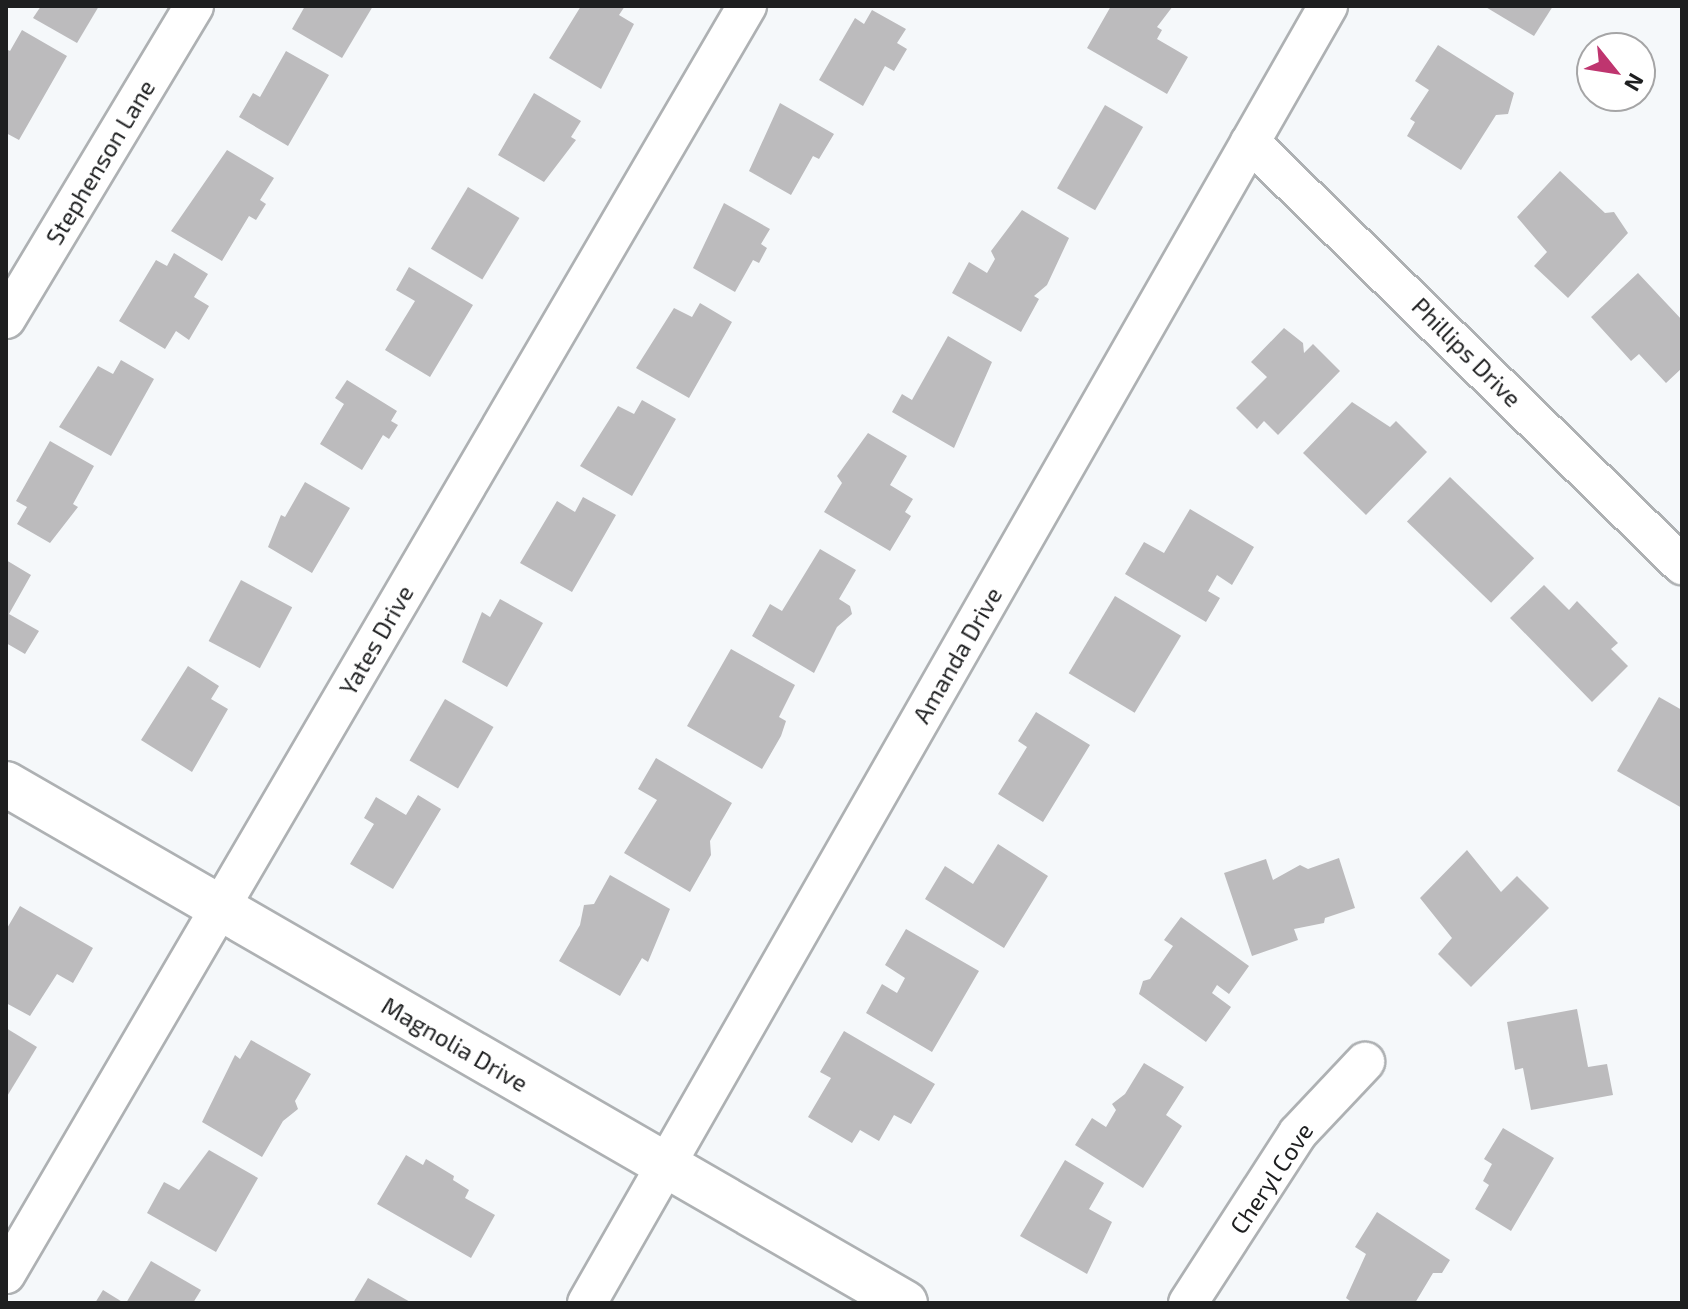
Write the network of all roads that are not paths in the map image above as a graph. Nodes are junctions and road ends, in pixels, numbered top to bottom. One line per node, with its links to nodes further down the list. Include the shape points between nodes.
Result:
1 (194, 6): 5 (street, Stephenson Lane)
2 (747, 6): 8 (street, Yates Drive)
3 (1328, 6): 4 (street, Amanda Drive)
4 (1250, 142): 6 (street, Phillips Drive); 10 (street, Amanda Drive)
5 (6, 319)
6 (1682, 565)
7 (6, 784): 8 (street, Magnolia Drive)
8 (219, 909): 10 (street, Magnolia Drive); 11 (street, Yates Drive)
9 (1365, 1062): 14 (street, Cheryl Cove, via 1298,1133)
10 (666, 1164): 12 (street, Amanda Drive); 13 (street, Magnolia Drive)
11 (6, 1274)
12 (587, 1303)
13 (905, 1303)
14 (1188, 1303)

